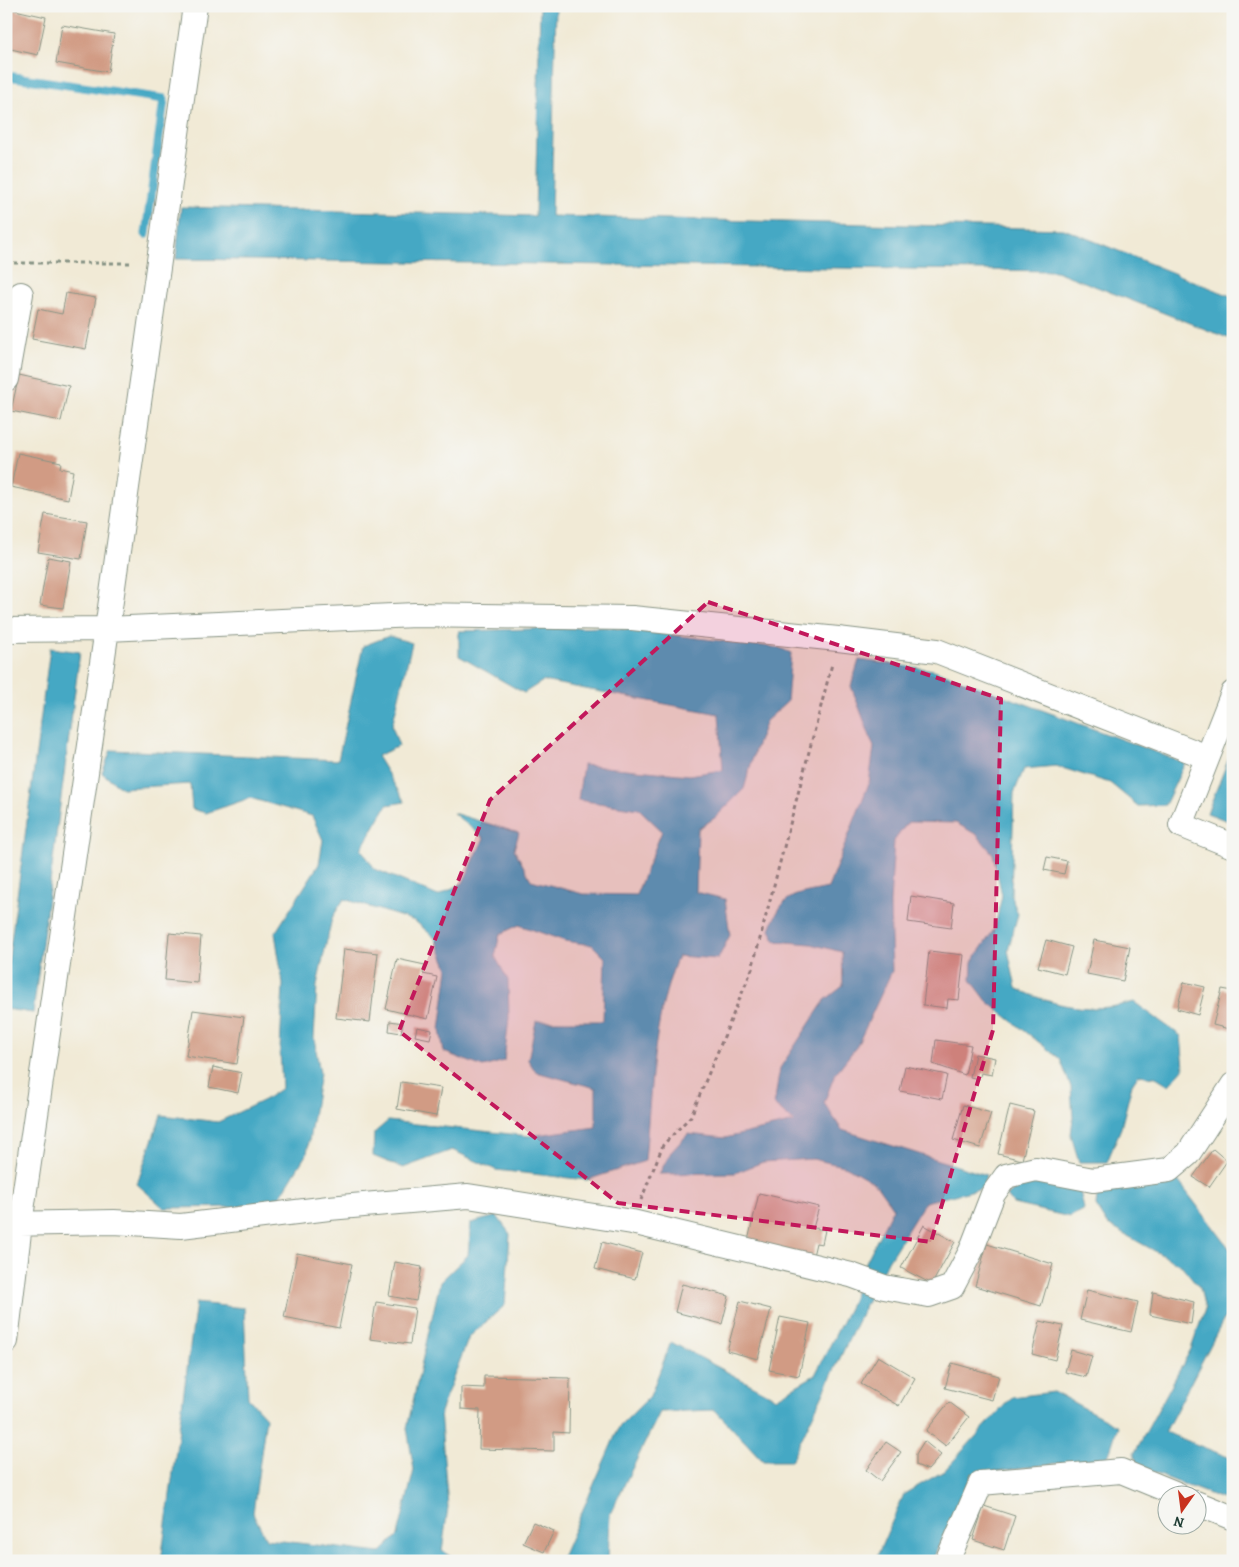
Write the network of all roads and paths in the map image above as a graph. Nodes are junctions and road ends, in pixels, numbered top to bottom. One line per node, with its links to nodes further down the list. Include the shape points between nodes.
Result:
1 (195, 6): 3 (street)
2 (6, 263): 3 (path)
3 (159, 263): 6 (street)
4 (21, 294): 5 (street)
5 (6, 379)
6 (107, 629): 7 (street); 8 (street, via 415,615 632,618); 14 (street)
7 (6, 630)
8 (838, 639): 10 (street, via 937,651); 13 (path, via 752,969 692,1116 663,1145)
9 (1233, 692): 10 (street)
10 (1207, 757): 11 (street, via 1181,825)
11 (1233, 846)
12 (1233, 1085): 13 (street, via 1188,1154 1169,1170 1093,1180 1036,1169 1006,1176 993,1194 971,1251 952,1287 929,1296)
13 (632, 1222): 14 (street, via 468,1196 329,1208 181,1226 114,1222)
14 (13, 1224): 15 (street)
15 (6, 1341)
16 (1156, 1485): 19 (street, via 1121,1471 981,1483)
17 (1206, 1507): 18 (street)
18 (1233, 1518)
19 (947, 1561)

